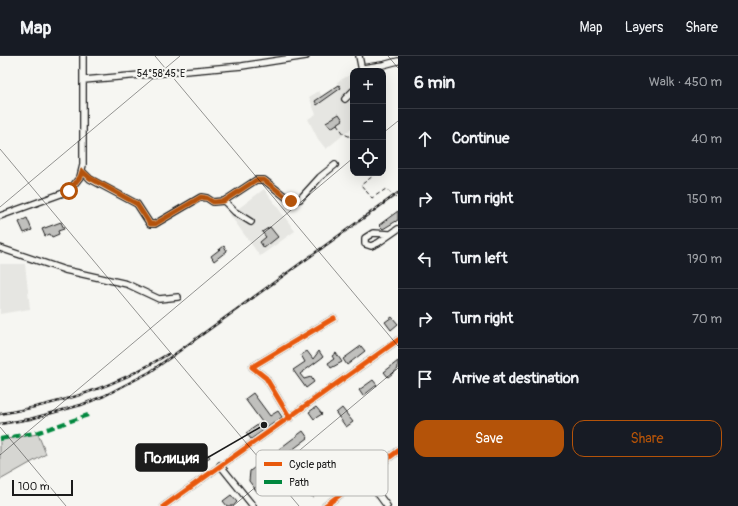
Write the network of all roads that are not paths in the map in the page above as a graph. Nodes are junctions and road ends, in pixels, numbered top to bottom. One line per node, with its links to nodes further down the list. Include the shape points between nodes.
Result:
1 (83, 56): 7 (street)
2 (306, 56): 7 (street, via 242,66)
3 (359, 56): 5 (street)
4 (398, 60): 6 (street)
5 (362, 68)
6 (370, 68)
7 (84, 80): 11 (street)
8 (350, 94): 9 (street)
9 (345, 99)
10 (335, 164): 12 (street, via 300,199 291,201 264,180 256,180)
11 (82, 171): 12 (street, via 137,204 150,224 166,219 201,197 213,202); 13 (street, via 69,191)
12 (224, 201): 14 (street)
13 (0, 216)
14 (251, 222)
15 (398, 229): 16 (street)
16 (390, 234)
17 (0, 248): 18 (street, via 65,270 127,284 159,299)
18 (178, 297)
19 (334, 318): 21 (street, via 252,367 266,378)
20 (398, 340): 21 (street)
21 (290, 418): 24 (street)
22 (398, 451): 23 (street)
23 (388, 459)
24 (220, 465): 27 (street); 28 (street)
25 (338, 496): 29 (street)
26 (380, 496): 30 (street)
27 (164, 506)
28 (253, 506)
29 (325, 506)
30 (387, 506)

